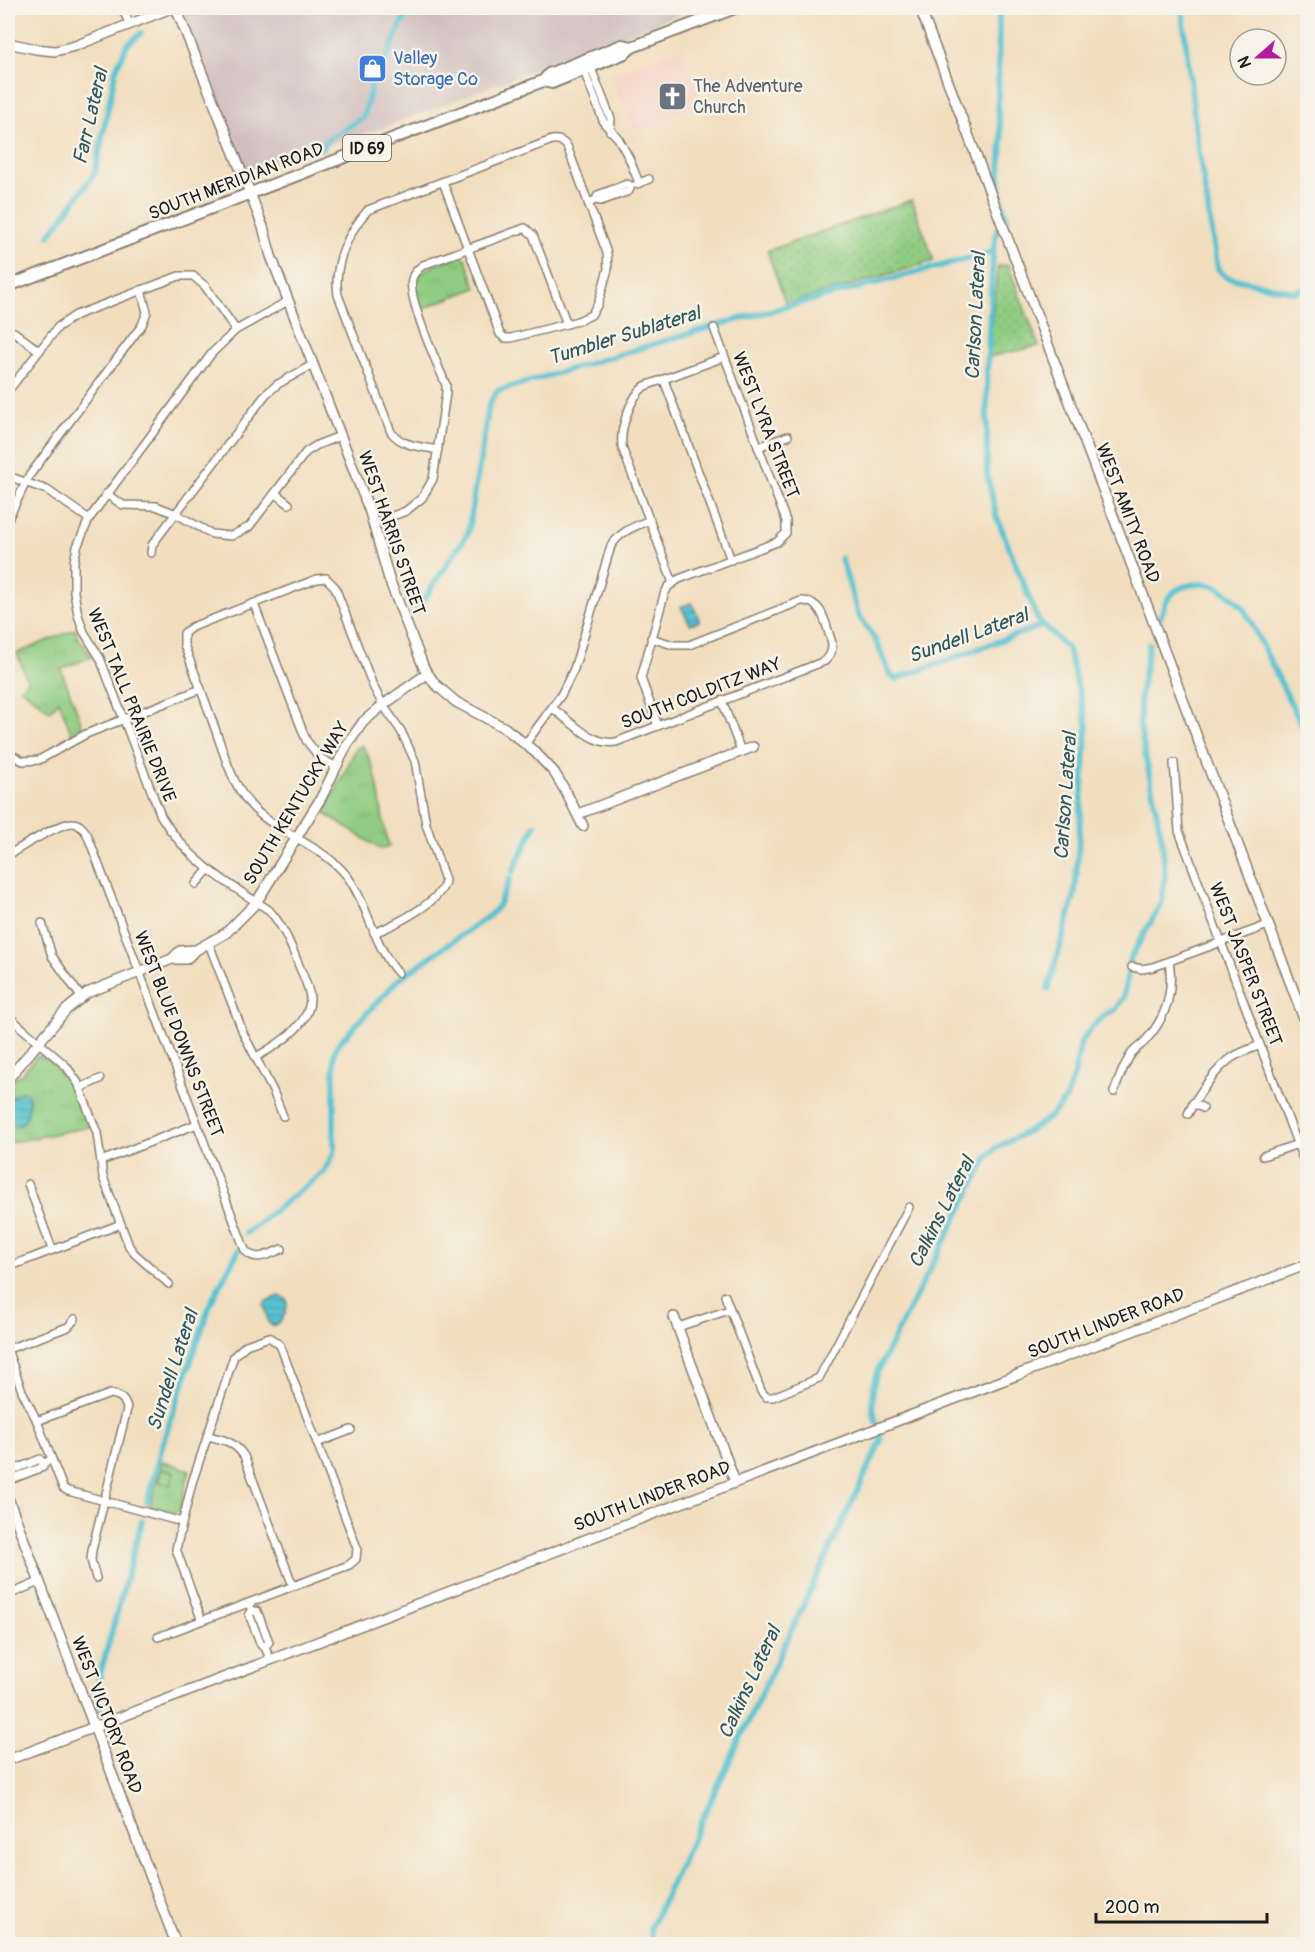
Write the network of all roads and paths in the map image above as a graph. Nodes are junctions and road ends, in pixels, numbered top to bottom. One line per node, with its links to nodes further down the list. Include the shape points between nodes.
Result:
1 (122, 8): 6 (street)
2 (171, 8): 6 (street)
3 (176, 8): 12 (street, WEST HARRIS STREET)
4 (735, 8): 8 (main road, SOUTH MERIDIAN ROAD / ID 69)
5 (920, 8): 67 (street, WEST AMITY ROAD)
6 (130, 25): 7 (street, via 55,51)
7 (8, 43)
8 (586, 66): 11 (street, via 611,119 610,131 618,138); 12 (main road, SOUTH MERIDIAN ROAD / ID 69, via 549,74 544,82)
9 (649, 179): 11 (street)
10 (443, 182): 13 (street, via 552,140 567,146); 14 (street); 30 (street, via 368,210 339,262 336,279 338,295 391,432 397,440)
11 (639, 183): 13 (street, via 630,191)
12 (250, 193): 15 (main road, SOUTH MERIDIAN ROAD / ID 69); 17 (street, WEST HARRIS STREET)
13 (588, 203): 18 (street, via 609,261 595,310 586,318)
14 (468, 248): 18 (street, via 500,334 505,338); 18 (street, via 525,228 533,235); 30 (street, via 423,265 412,276 411,296 446,385)
15 (8, 286)
16 (141, 290): 20 (street, via 179,276 193,276 206,285); 22 (street, via 75,315); 32 (street, via 147,306 142,325)
17 (288, 301): 20 (street, WEST TALL PRAIRIE DRIVE); 24 (street, WEST HARRIS STREET)
18 (567, 324)
19 (714, 328): 23 (street, WEST LYRA STREET)
20 (236, 330): 34 (street, WEST TALL PRAIRIE DRIVE, via 212,353)
21 (14, 332): 22 (street)
22 (38, 350): 26 (street)
23 (724, 357): 25 (street); 29 (street, WEST LYRA STREET)
24 (312, 365): 27 (street, WEST HARRIS STREET); 36 (street, via 266,394)
25 (664, 380): 39 (street, via 639,391 621,434); 42 (street)
26 (8, 391)
27 (340, 436): 33 (street, via 306,452); 40 (street, WEST HARRIS STREET)
28 (788, 436): 29 (street)
29 (758, 447): 42 (street, WEST LYRA STREET, via 786,521 786,533 777,542)
30 (438, 450): 40 (street, via 433,479 422,498 406,511)
31 (8, 476): 32 (street)
32 (26, 482): 37 (street); 38 (street, via 53,493)
33 (275, 493): 35 (street); 36 (street, via 249,527 231,536 212,534)
34 (106, 494): 36 (street, via 123,505 156,506); 38 (street, WEST TALL PRAIRIE DRIVE)
35 (290, 504)
36 (176, 514): 41 (street, via 152,545)
37 (8, 519)
38 (88, 519): 51 (street, WEST TALL PRAIRIE DRIVE, via 74,562 76,604 84,632 100,658)
39 (650, 520): 43 (street); 50 (street, via 626,529 611,546 574,669)
40 (374, 523): 46 (street, WEST HARRIS STREET, via 389,579)
41 (151, 553)
42 (731, 560): 43 (street)
43 (673, 583): 45 (street, via 664,595)
44 (254, 604): 47 (street, via 184,633 184,645); 49 (street, via 326,578 335,587); 58 (street, via 306,740 320,758)
45 (651, 638): 48 (street, SOUTH COLDITZ WAY, via 689,645 801,601 812,602 820,610 832,643 825,661); 52 (street, via 641,678)
46 (427, 674): 49 (street, SOUTH KENTUCKY WAY); 53 (street, WEST HARRIS STREET, via 456,702)
47 (201, 689): 51 (street); 61 (street, via 239,789 262,816)
48 (722, 701): 52 (street, SOUTH COLDITZ WAY); 55 (street)
49 (383, 705): 58 (street, SOUTH KENTUCKY WAY, via 355,732); 68 (street, via 415,761 426,824 444,887 439,895 401,920)
50 (552, 708): 52 (street, SOUTH COLDITZ WAY, via 606,744); 53 (street)
51 (123, 719): 56 (street, via 33,761 18,760); 63 (street, WEST TALL PRAIRIE DRIVE, via 161,816 176,839)
52 (658, 726)
53 (526, 743): 59 (street, WEST HARRIS STREET, via 554,772)
54 (753, 747): 55 (street)
55 (741, 752): 59 (street)
56 (8, 753)
57 (1174, 763): 69 (street, WEST JASPER STREET, via 1179,831)
58 (337, 767): 61 (street, SOUTH KENTUCKY WAY)
59 (578, 814): 60 (street, WEST HARRIS STREET)
60 (583, 826)
61 (296, 838): 65 (street, SOUTH KENTUCKY WAY); 68 (street, via 346,876)
62 (8, 855): 73 (street, WEST BLUE DOWNS STREET, via 63,825 83,828)
63 (208, 870): 64 (street); 65 (street, WEST TALL PRAIRIE DRIVE)
64 (196, 884)
65 (256, 903): 70 (street, SOUTH KENTUCKY WAY, via 226,933); 80 (street, WEST TALL PRAIRIE DRIVE, via 268,910 286,934 309,992 309,1008 301,1022 284,1040)
66 (42, 923): 75 (street, via 52,956)
67 (1268, 925): 69 (street); 77 (street, WEST AMITY ROAD)
68 (374, 933): 74 (street)
69 (1222, 942): 71 (street); 79 (street, WEST JASPER STREET)
70 (208, 944): 73 (street, SOUTH KENTUCKY WAY, via 180,951); 80 (street)
71 (1169, 961): 72 (street, via 1153,967); 84 (street, via 1169,1002 1158,1025 1132,1053)
72 (1132, 967)
73 (139, 971): 75 (street, SOUTH KENTUCKY WAY); 89 (street, WEST BLUE DOWNS STREET)
74 (398, 973)
75 (81, 997): 78 (street, SOUTH KENTUCKY WAY)
76 (8, 1016): 78 (street)
77 (1308, 1029)
78 (38, 1042): 81 (street, SOUTH KENTUCKY WAY); 83 (street, via 66,1066)
79 (1260, 1045): 85 (street, via 1222,1066); 90 (street, WEST JASPER STREET)
80 (256, 1058): 88 (street)
81 (8, 1079)
82 (100, 1079): 83 (street)
83 (80, 1088): 92 (street, via 97,1133)
84 (1114, 1092)
85 (1193, 1103): 86 (street); 87 (street)
86 (1203, 1108)
87 (1188, 1114)
88 (283, 1116)
89 (197, 1124): 92 (street); 98 (street, WEST BLUE DOWNS STREET, via 245,1250 251,1257 261,1257)
90 (1298, 1144): 91 (street); 93 (street, WEST JASPER STREET)
91 (1263, 1156)
92 (101, 1161): 96 (street)
93 (1308, 1172)
94 (28, 1184): 97 (street)
95 (909, 1207): 103 (street, via 819,1378 766,1397)
96 (121, 1224): 97 (street); 101 (street, via 131,1250)
97 (52, 1249): 100 (street)
98 (282, 1249)
99 (1308, 1264): 114 (street, SOUTH LINDER ROAD)
100 (8, 1267)
101 (169, 1284)
102 (725, 1296): 103 (street)
103 (729, 1310): 106 (street)
104 (674, 1317): 106 (street)
105 (75, 1319): 107 (street, via 68,1327)
106 (678, 1327): 114 (street)
107 (8, 1351): 108 (street)
108 (37, 1421): 112 (street); 116 (street, via 110,1394 123,1399 127,1409)
109 (351, 1430): 111 (street)
110 (207, 1436): 111 (street, via 234,1356 246,1345 266,1337 280,1345); 117 (street); 120 (street, via 238,1447 244,1456)
111 (317, 1443): 120 (street, via 357,1548 356,1559)
112 (52, 1460): 113 (street, via 12,1479); 116 (street, via 63,1488)
113 (8, 1476)
114 (735, 1482): 125 (street, SOUTH LINDER ROAD)
115 (8, 1498): 119 (street, WEST VICTORY ROAD)
116 (104, 1501): 117 (street); 118 (street, via 92,1550)
117 (182, 1522): 123 (street, via 177,1556)
118 (96, 1578)
119 (39, 1582): 121 (street); 126 (street, WEST VICTORY ROAD)
120 (293, 1586): 122 (street)
121 (8, 1595)
122 (249, 1603): 123 (street); 125 (street, via 249,1614)
123 (202, 1621): 124 (street)
124 (158, 1637)
125 (270, 1659): 126 (street, SOUTH LINDER ROAD)
126 (94, 1726): 127 (street, SOUTH LINDER ROAD); 128 (street, WEST VICTORY ROAD)
127 (8, 1760)
128 (176, 1944)

